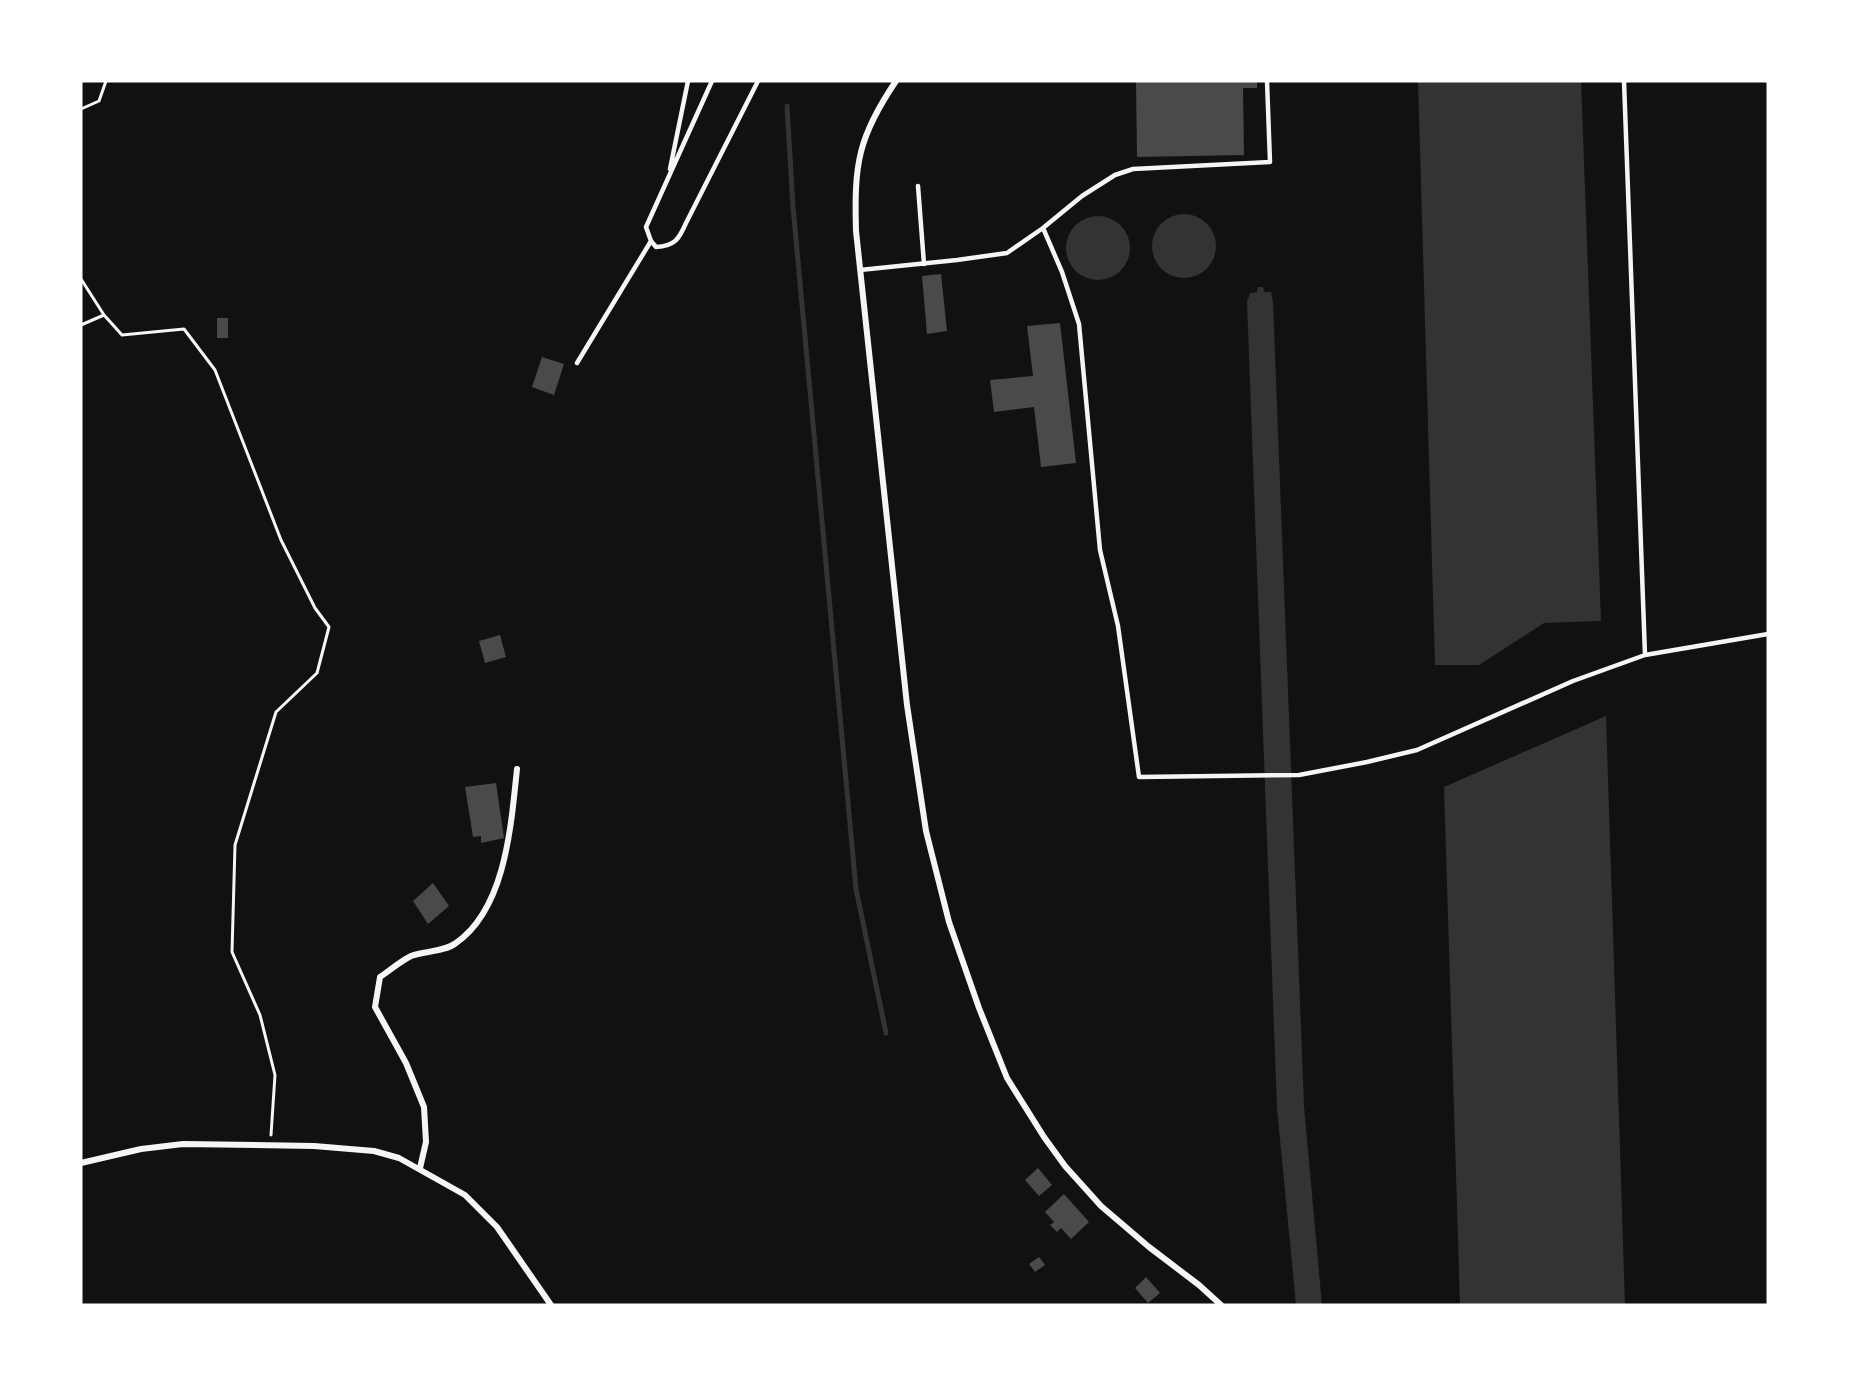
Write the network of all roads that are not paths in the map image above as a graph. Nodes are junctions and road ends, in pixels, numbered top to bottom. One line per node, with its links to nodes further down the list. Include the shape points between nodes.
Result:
1 (688, 81): 7 (lane)
2 (712, 81): 7 (lane)
3 (758, 81): 10 (lane, via 680,237 668,246 656,246)
4 (896, 81): 12 (street, via 876,112 857,163)
5 (1267, 81): 9 (lane, via 1270,162 1133,169 1115,175 1082,196)
6 (1624, 81): 15 (lane)
7 (668, 179): 10 (lane, via 646,227)
8 (918, 186): 11 (lane)
9 (1043, 228): 11 (lane, via 1007,253); 15 (lane, via 1079,324 1100,550 1118,627 1139,777 1299,775 1417,750 1573,681)
10 (651, 241): 13 (lane)
11 (924, 264): 12 (lane)
12 (860, 270): 20 (street, via 914,753 935,873 960,955 1007,1078 1065,1166 1101,1206)
13 (577, 363)
14 (1768, 634): 15 (lane)
15 (1645, 655)
16 (517, 769): 18 (street, via 503,863 490,900 472,929 454,945 411,956 380,976 375,1007 406,1063 424,1107 426,1142)
17 (81, 1163): 18 (street, via 183,1144 270,1144 374,1151)
18 (420, 1168): 19 (street, via 465,1195 497,1227)
19 (551, 1305)
20 (1221, 1305)

